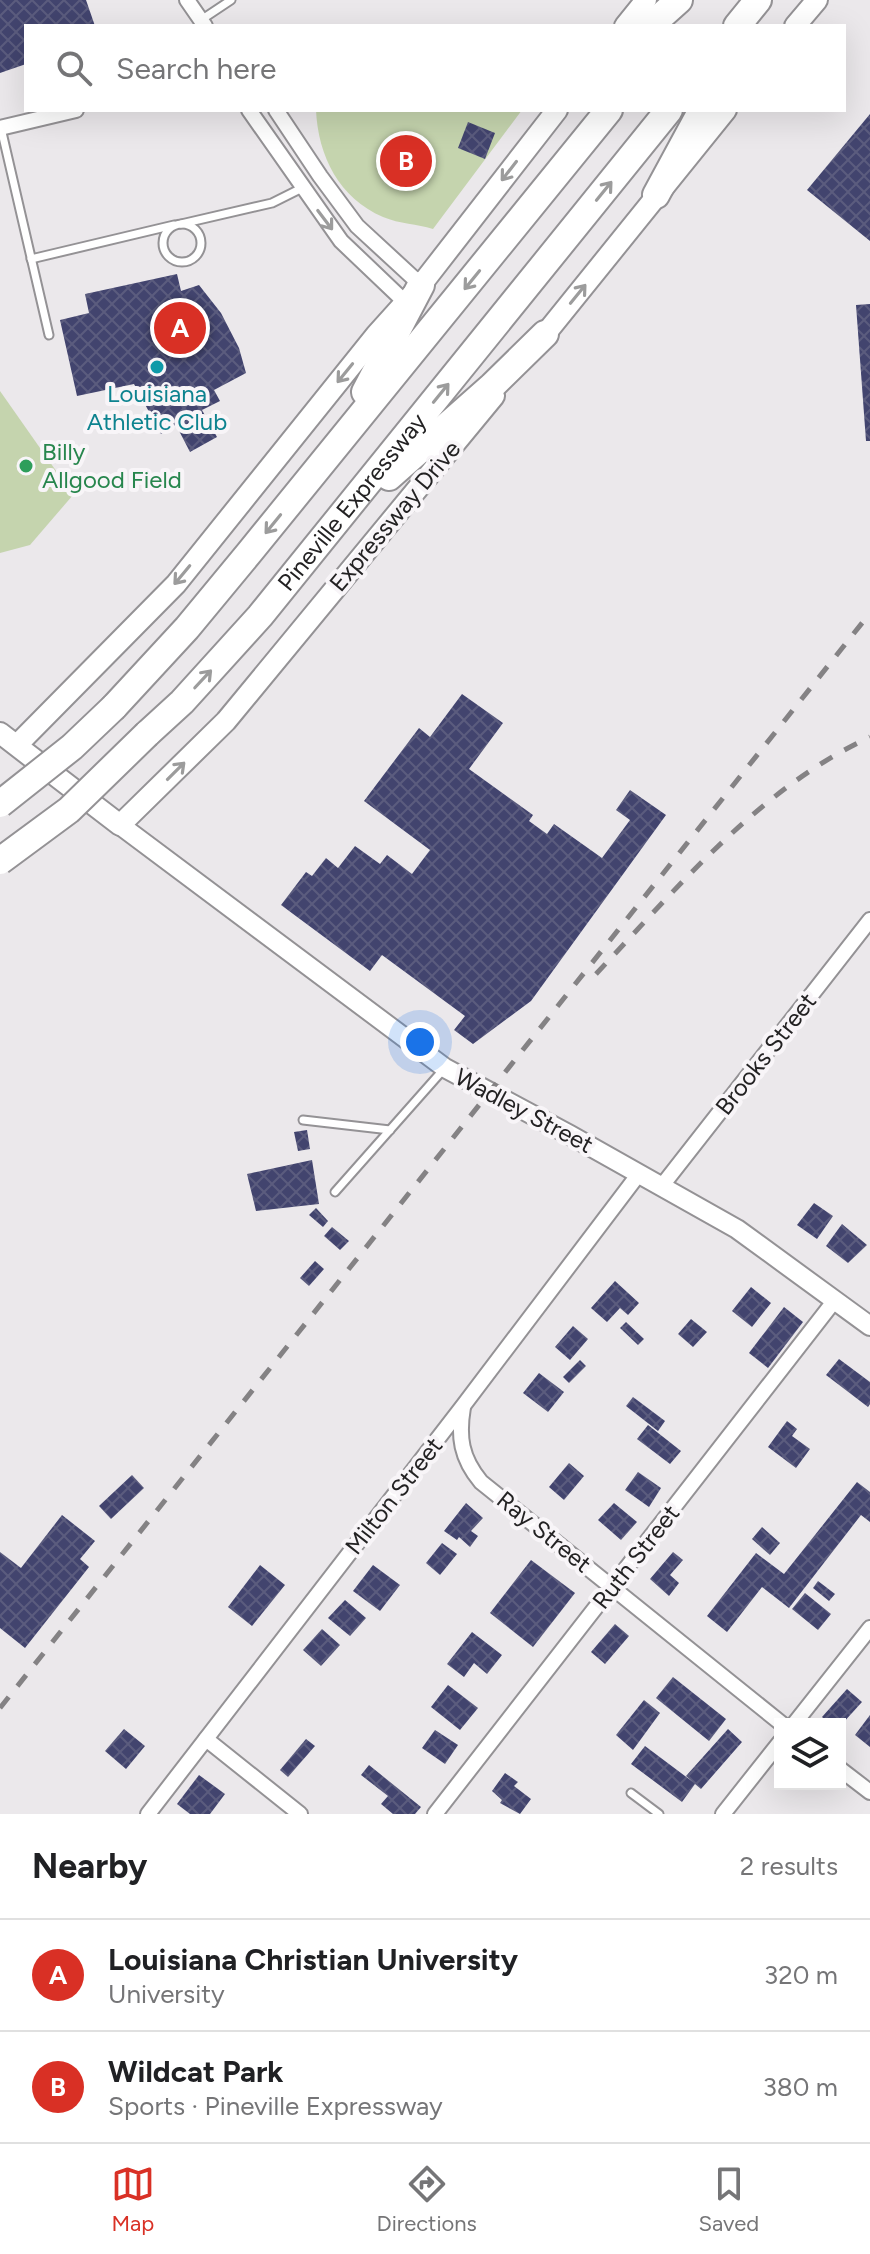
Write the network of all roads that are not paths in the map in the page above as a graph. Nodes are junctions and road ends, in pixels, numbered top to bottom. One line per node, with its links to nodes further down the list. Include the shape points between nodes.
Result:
1 (187, 0): 9 (street)
2 (231, 0): 9 (lane)
3 (646, 0): 10 (main road)
4 (679, 0): 11 (highway)
5 (698, 0): 12 (highway)
6 (758, 0): 13 (highway)
7 (768, 0): 14 (highway)
8 (817, 0): 15 (main road)
9 (203, 23)
10 (627, 24)
11 (652, 24)
12 (679, 24)
13 (739, 24)
14 (753, 24)
15 (797, 24)
16 (68, 112): 24 (street)
17 (250, 112): 26 (street)
18 (277, 112): 25 (street)
19 (555, 112): 30 (main road, one-way to 30)
20 (607, 112): 33 (highway, Pineville Expressway, one-way to 33)
21 (667, 112): 34 (highway, Pineville Expressway, one-way to 21)
22 (701, 112): 27 (highway)
23 (724, 112): 27 (main road, Expressway Drive)
24 (1, 128): 29 (lane)
25 (320, 176): 26 (street); 30 (street)
26 (302, 188): 28 (lane, via 272,203); 30 (street, one-way to 30, via 341,241)
27 (656, 195): 31 (main road, Expressway Drive, one-way to 27)
28 (178, 225): 28 (lane, via 165,233 163,245 172,260 185,262 202,244 198,232); 29 (lane)
29 (31, 259): 32 (lane)
30 (413, 293): 33 (highway, via 370,384); 35 (main road, one-way to 35, via 176,584)
31 (545, 334): 34 (highway); 37 (main road, Expressway Drive, one-way to 31, via 226,721)
32 (49, 335)
33 (302, 488): 36 (highway, Pineville Expressway, one-way to 36, bridge, via 114,707)
34 (340, 518): 38 (highway, Pineville Expressway, one-way to 34, bridge, via 69,810 182,702)
35 (8, 739): 37 (main road, Wadley Street)
36 (0, 804)
37 (120, 825): 40 (street, Wadley Street)
38 (0, 861)
39 (870, 920): 44 (street, Brooks Street)
40 (445, 1068): 42 (lane); 43 (street, Wadley Street)
41 (303, 1120): 42 (lane)
42 (390, 1130): 45 (lane)
43 (638, 1175): 44 (street, Wadley Street); 48 (street, Milton Street)
44 (661, 1187): 46 (street, Wadley Street, via 737,1229)
45 (335, 1192)
46 (835, 1300): 47 (street, Wadley Street); 49 (street, Ruth Street)
47 (869, 1324)
48 (463, 1406): 49 (street, Ray Street, via 461,1443 471,1470); 53 (street, Milton Street)
49 (612, 1587): 51 (street, Ray Street); 60 (street, Ruth Street)
50 (870, 1628): 52 (street)
51 (775, 1718)
52 (799, 1718)
53 (206, 1739): 58 (street, Milton Street); 59 (street)
54 (774, 1750): 62 (street)
55 (846, 1774): 56 (street)
56 (870, 1792)
57 (631, 1793): 61 (lane)
58 (148, 1814)
59 (300, 1814)
60 (435, 1814)
61 (659, 1814)
62 (723, 1814)

